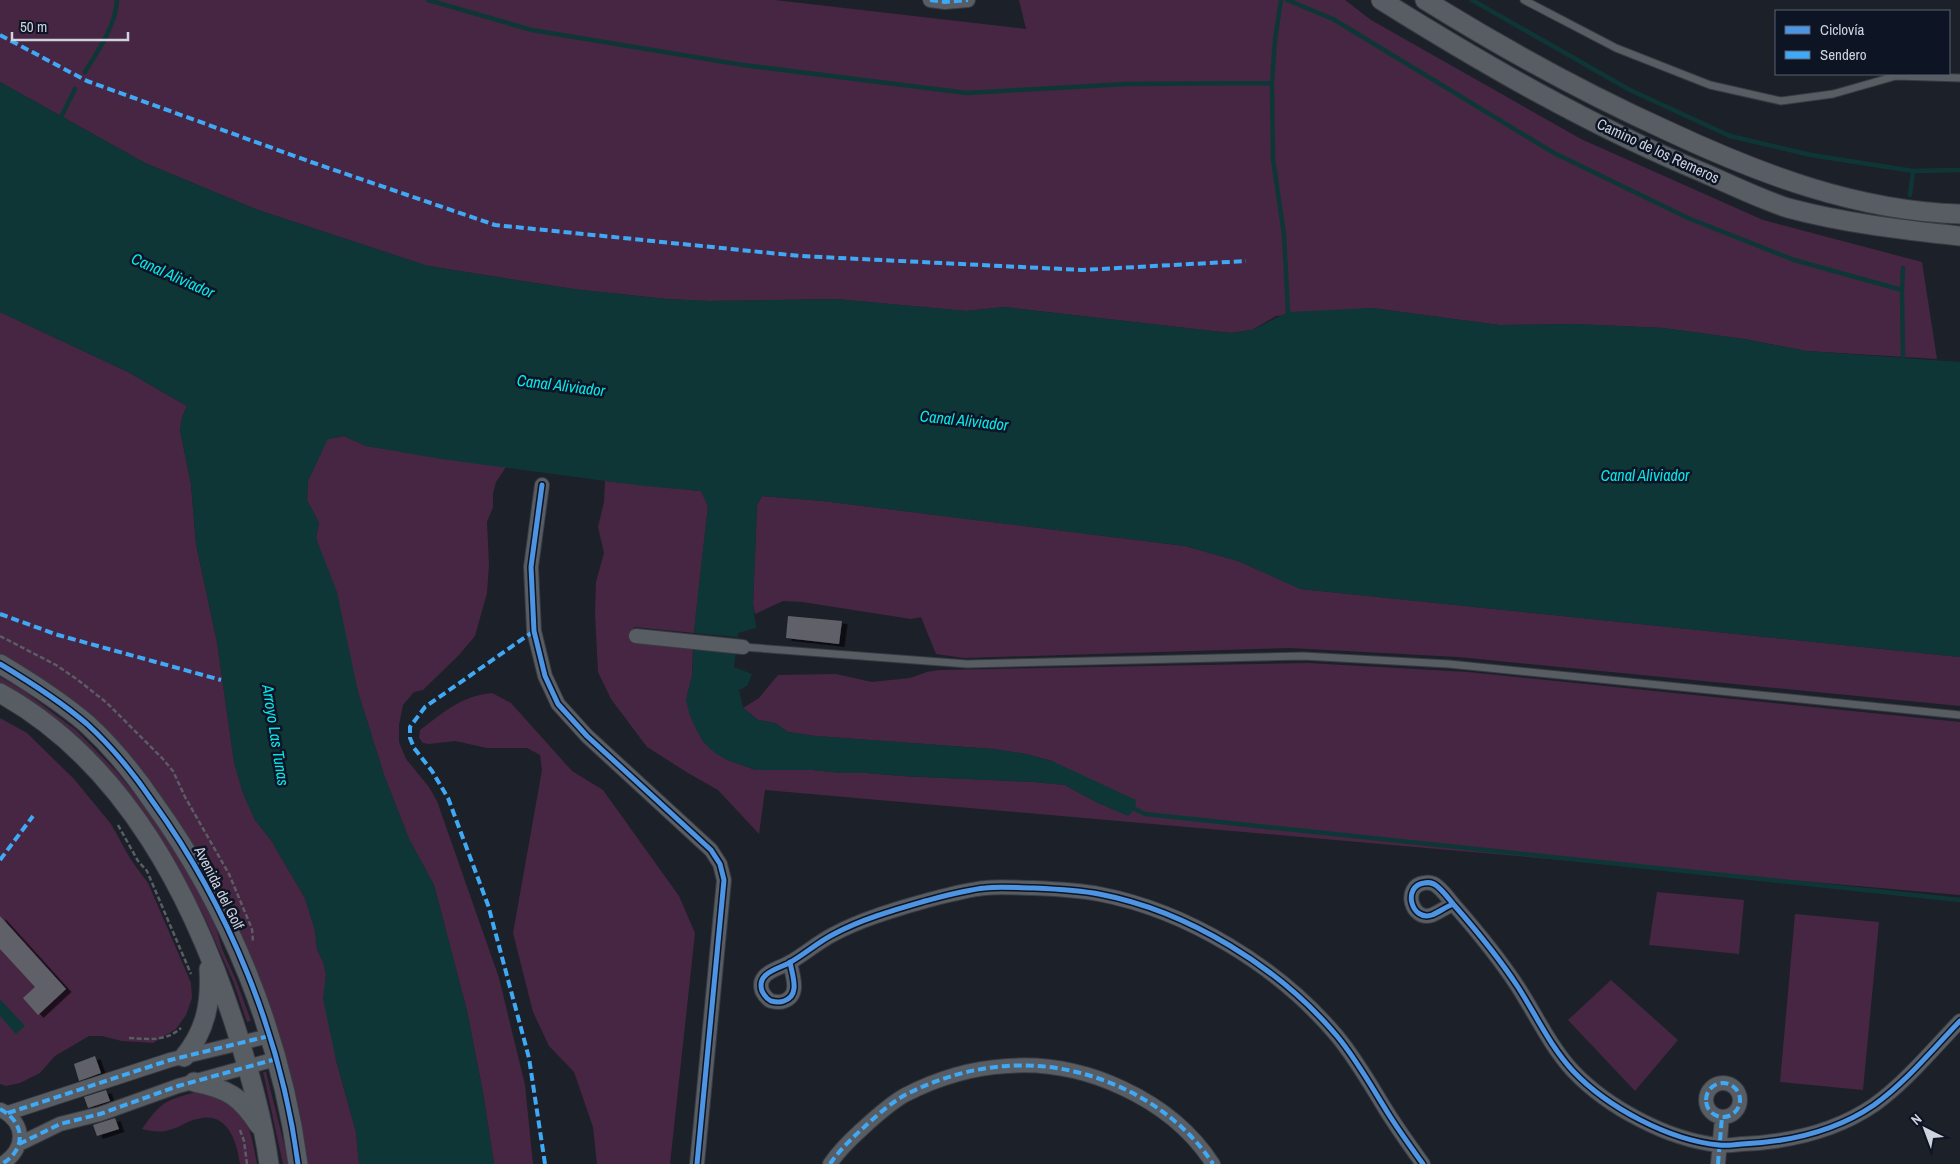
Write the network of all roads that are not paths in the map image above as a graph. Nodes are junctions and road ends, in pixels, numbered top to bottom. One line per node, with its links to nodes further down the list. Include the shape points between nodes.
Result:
1 (930, 0): 2 (street)
2 (968, 0)
3 (1381, 0): 8 (street, Camino de los Remeros, via 1478,60 1561,105 1666,157 1745,191 1788,207 1842,219)
4 (1426, 0): 7 (street, Camino de los Remeros, via 1490,40 1573,85 1709,150 1801,186 1858,201)
5 (1524, 0): 6 (lane, via 1616,48 1710,85 1781,101 1834,94 1896,76)
6 (1960, 78)
7 (1960, 214)
8 (1960, 236)
9 (542, 485): 33 (street, via 531,576 534,631 545,676 558,704 587,736 711,850 720,864 724,880)
10 (636, 636): 11 (street)
11 (743, 647): 14 (lane, via 967,664 1312,656 1449,664)
12 (0, 664): 19 (street, Avenida del Golf, via 58,701 88,725 138,779 207,886 255,995)
13 (0, 693): 16 (street, via 36,716 102,774 135,816 163,860)
14 (1960, 715)
15 (1453, 904): 28 (street, via 1510,976 1556,1050 1589,1086 1605,1100 1659,1128)
16 (207, 950): 20 (street); 21 (street, via 210,993 204,1020 195,1042)
17 (790, 962): 36 (street, via 834,934 864,920 950,894 985,888 1077,891 1162,912 1250,958 1320,1017 1356,1060)
18 (1960, 1021): 28 (street, via 1893,1091 1851,1118 1828,1128 1779,1141)
19 (269, 1036): 20 (street); 22 (street, Avenida del Golf)
20 (240, 1043): 21 (street); 23 (street)
21 (184, 1057): 25 (street)
22 (276, 1059): 23 (street); 32 (street, Avenida del Golf)
23 (247, 1066): 24 (street); 27 (street)
24 (194, 1082): 27 (street, via 213,1086 238,1098); 29 (street, via 60,1124)
25 (4, 1111): 29 (street, via 18,1127)
26 (1722, 1117): 28 (street)
27 (263, 1132): 31 (street)
28 (1720, 1145): 37 (street)
29 (16, 1153): 30 (street)
30 (2, 1164)
31 (269, 1164)
32 (298, 1164)
33 (697, 1164)
34 (830, 1164): 35 (street, via 852,1138 904,1096 956,1075 1007,1066 1065,1070 1104,1080 1132,1093 1178,1123)
35 (1213, 1164)
36 (1423, 1164)
37 (1718, 1164)

